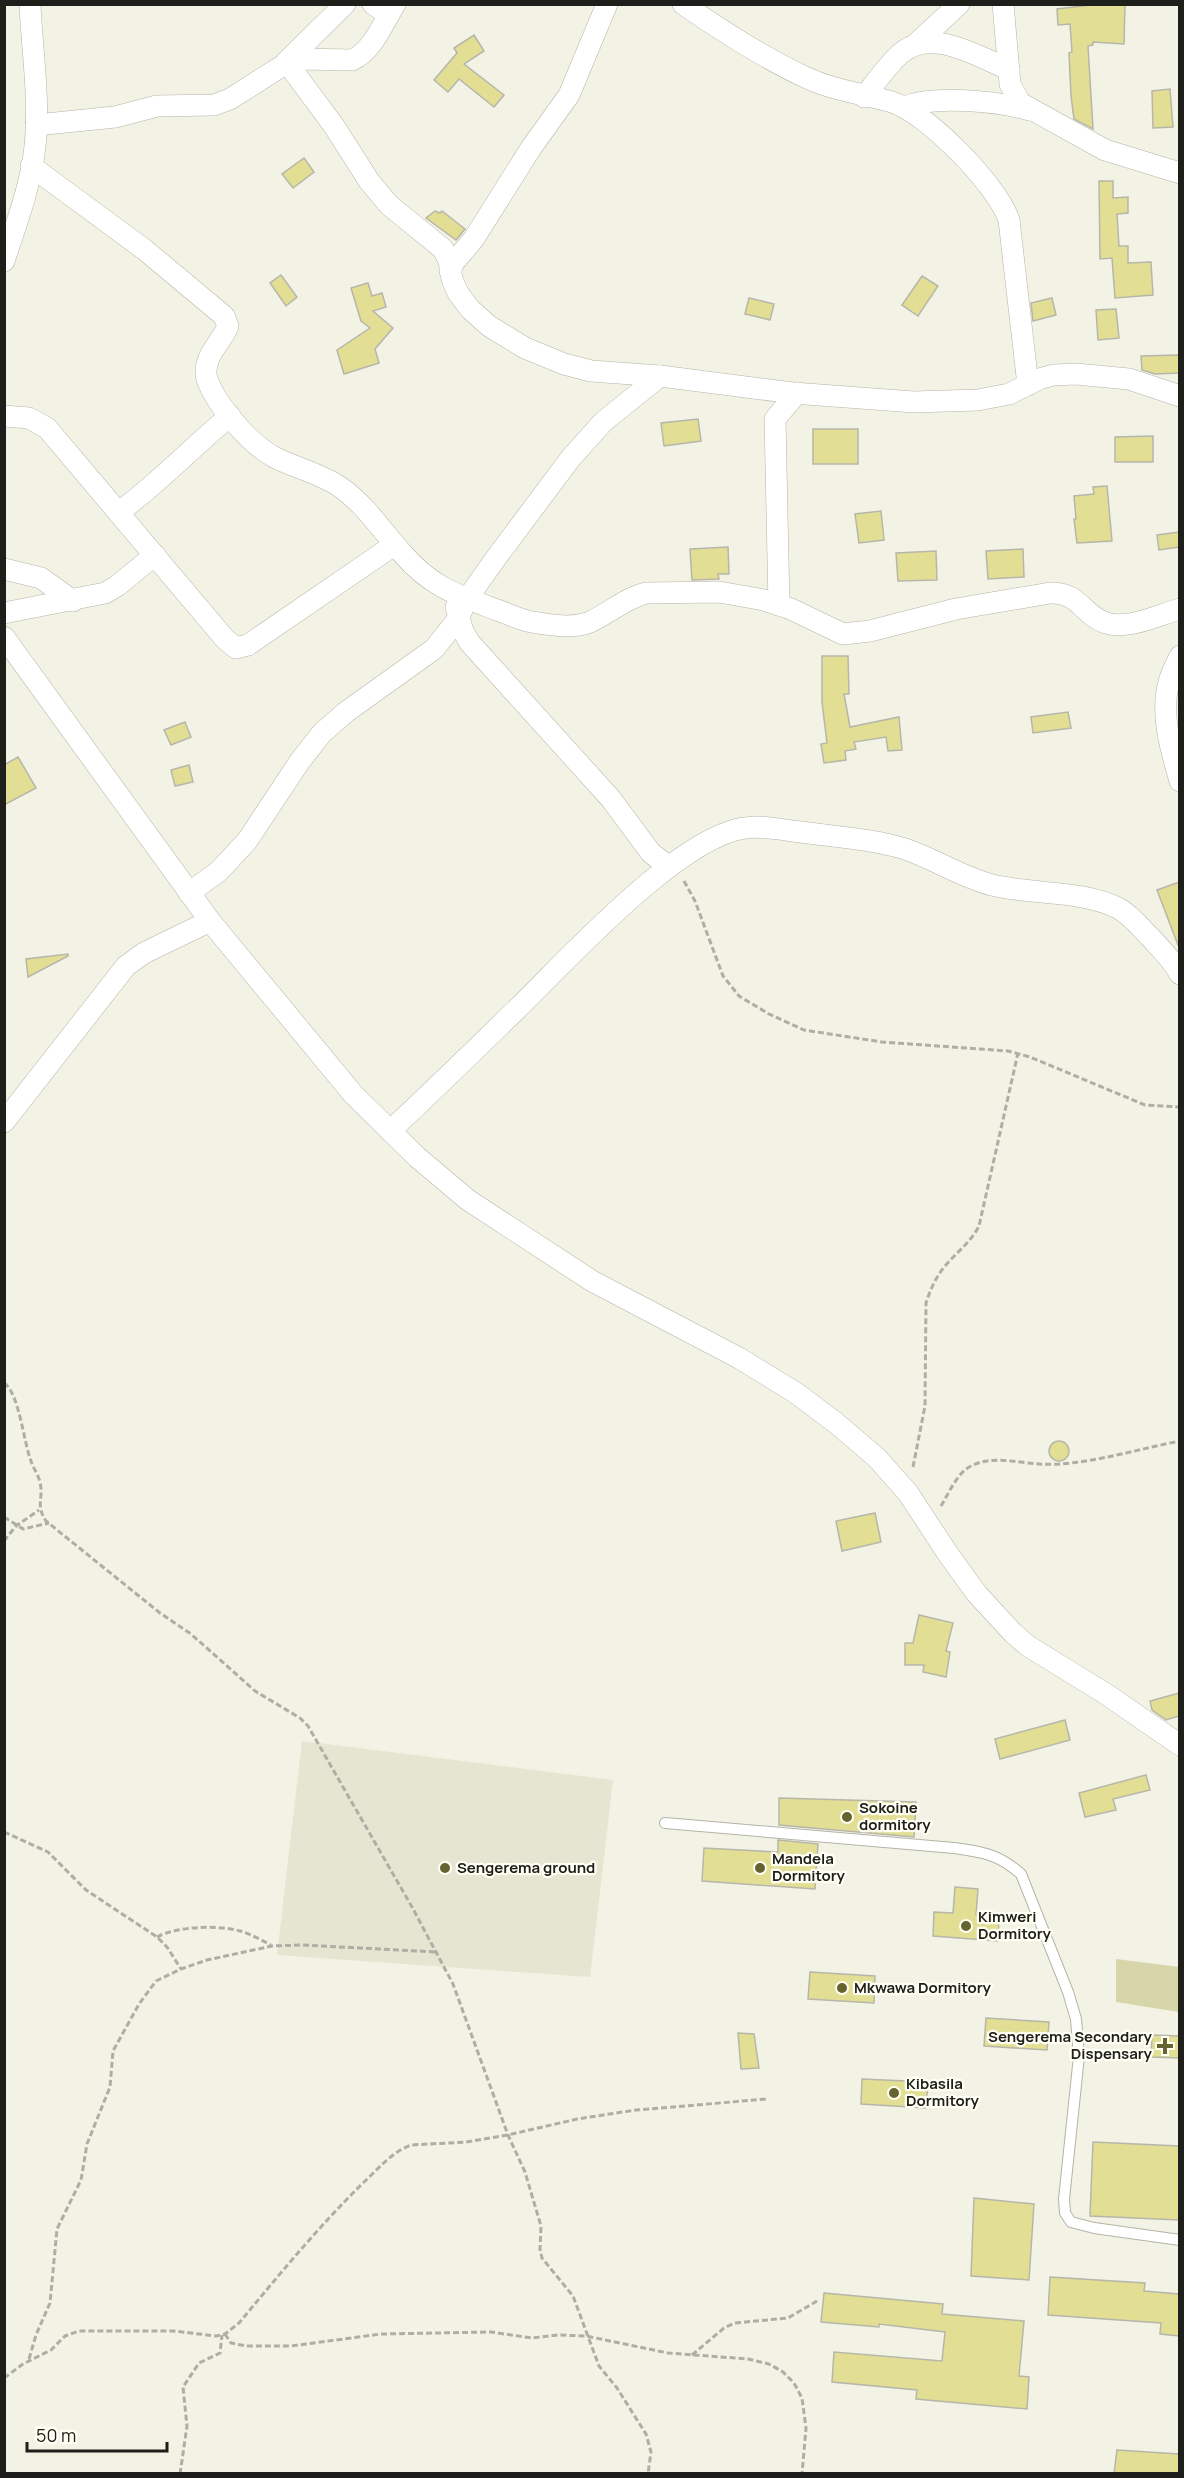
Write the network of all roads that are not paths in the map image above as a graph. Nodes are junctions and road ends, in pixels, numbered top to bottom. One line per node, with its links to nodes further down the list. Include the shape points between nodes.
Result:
1 (30, 4): 14 (street)
2 (345, 4): 9 (street)
3 (607, 4): 18 (street, via 569,95)
4 (683, 4): 11 (street, via 747,47 803,77)
5 (959, 4): 8 (street)
6 (1003, 4): 10 (street)
7 (386, 8): 9 (street, via 367,49 358,57 312,58)
8 (917, 43): 10 (street, via 929,41 950,46); 11 (street, via 900,54)
9 (285, 65): 14 (street, via 214,105 156,106 105,119); 18 (street, via 389,205 443,249)
10 (1009, 69): 13 (street, via 1014,95)
11 (864, 97): 12 (street)
12 (903, 107): 13 (street, via 930,102 993,102); 20 (street, via 934,129 1005,206 1010,220)
13 (1030, 110): 16 (street, via 1105,150)
14 (36, 125): 15 (street)
15 (31, 166): 17 (street); 24 (street, via 129,237 224,316 228,326 206,370 210,385)
16 (1179, 172)
17 (4, 261)
18 (450, 271): 19 (street, via 458,293 470,309 525,348 591,371)
19 (660, 376): 21 (street); 29 (street, via 603,422)
20 (1028, 385): 21 (street, via 1009,394 978,400 914,402); 22 (street, via 1053,375 1103,375 1129,379)
21 (797, 393): 31 (street, via 775,419)
22 (1179, 396)
23 (4, 416): 25 (street, via 42,423)
24 (230, 416): 25 (street); 26 (street, via 262,450 340,487 361,505)
25 (119, 512): 27 (street)
26 (394, 545): 27 (street, via 241,648 230,645); 29 (street, via 431,582)
27 (155, 555): 30 (street, via 105,593)
28 (4, 569): 30 (street, via 40,578)
29 (460, 597): 31 (street, via 530,622 562,626 589,622 646,592 719,592); 34 (street)
30 (73, 600): 33 (street)
31 (780, 605): 32 (street, via 843,634 956,609 1063,592 1104,622 1116,625)
32 (1179, 609)
33 (4, 614)
34 (458, 619): 38 (street, via 471,643 611,800 651,853); 39 (street, via 435,649 346,712 322,734 247,841 219,871)
35 (4, 637): 39 (street)
36 (1179, 656): 37 (street, via 1165,705)
37 (1179, 781)
38 (668, 866): 41 (street, via 709,840 745,828 906,849 985,883 1083,898 1120,909 1173,961); 43 (street)
39 (189, 893): 40 (street)
40 (210, 921): 42 (street, via 153,948 126,966); 43 (street, via 353,1094)
41 (1179, 974)
42 (4, 1122)
43 (390, 1131): 44 (street, via 468,1200 583,1275 740,1358 796,1393 877,1458 908,1493 998,1619 1020,1639)
44 (1179, 1745)
45 (665, 1823): 46 (lane, via 954,1848 989,1853 1007,1861 1021,1874 1076,2019 1079,2056 1065,2213 1071,2222 1094,2228)
46 (1179, 2240)

